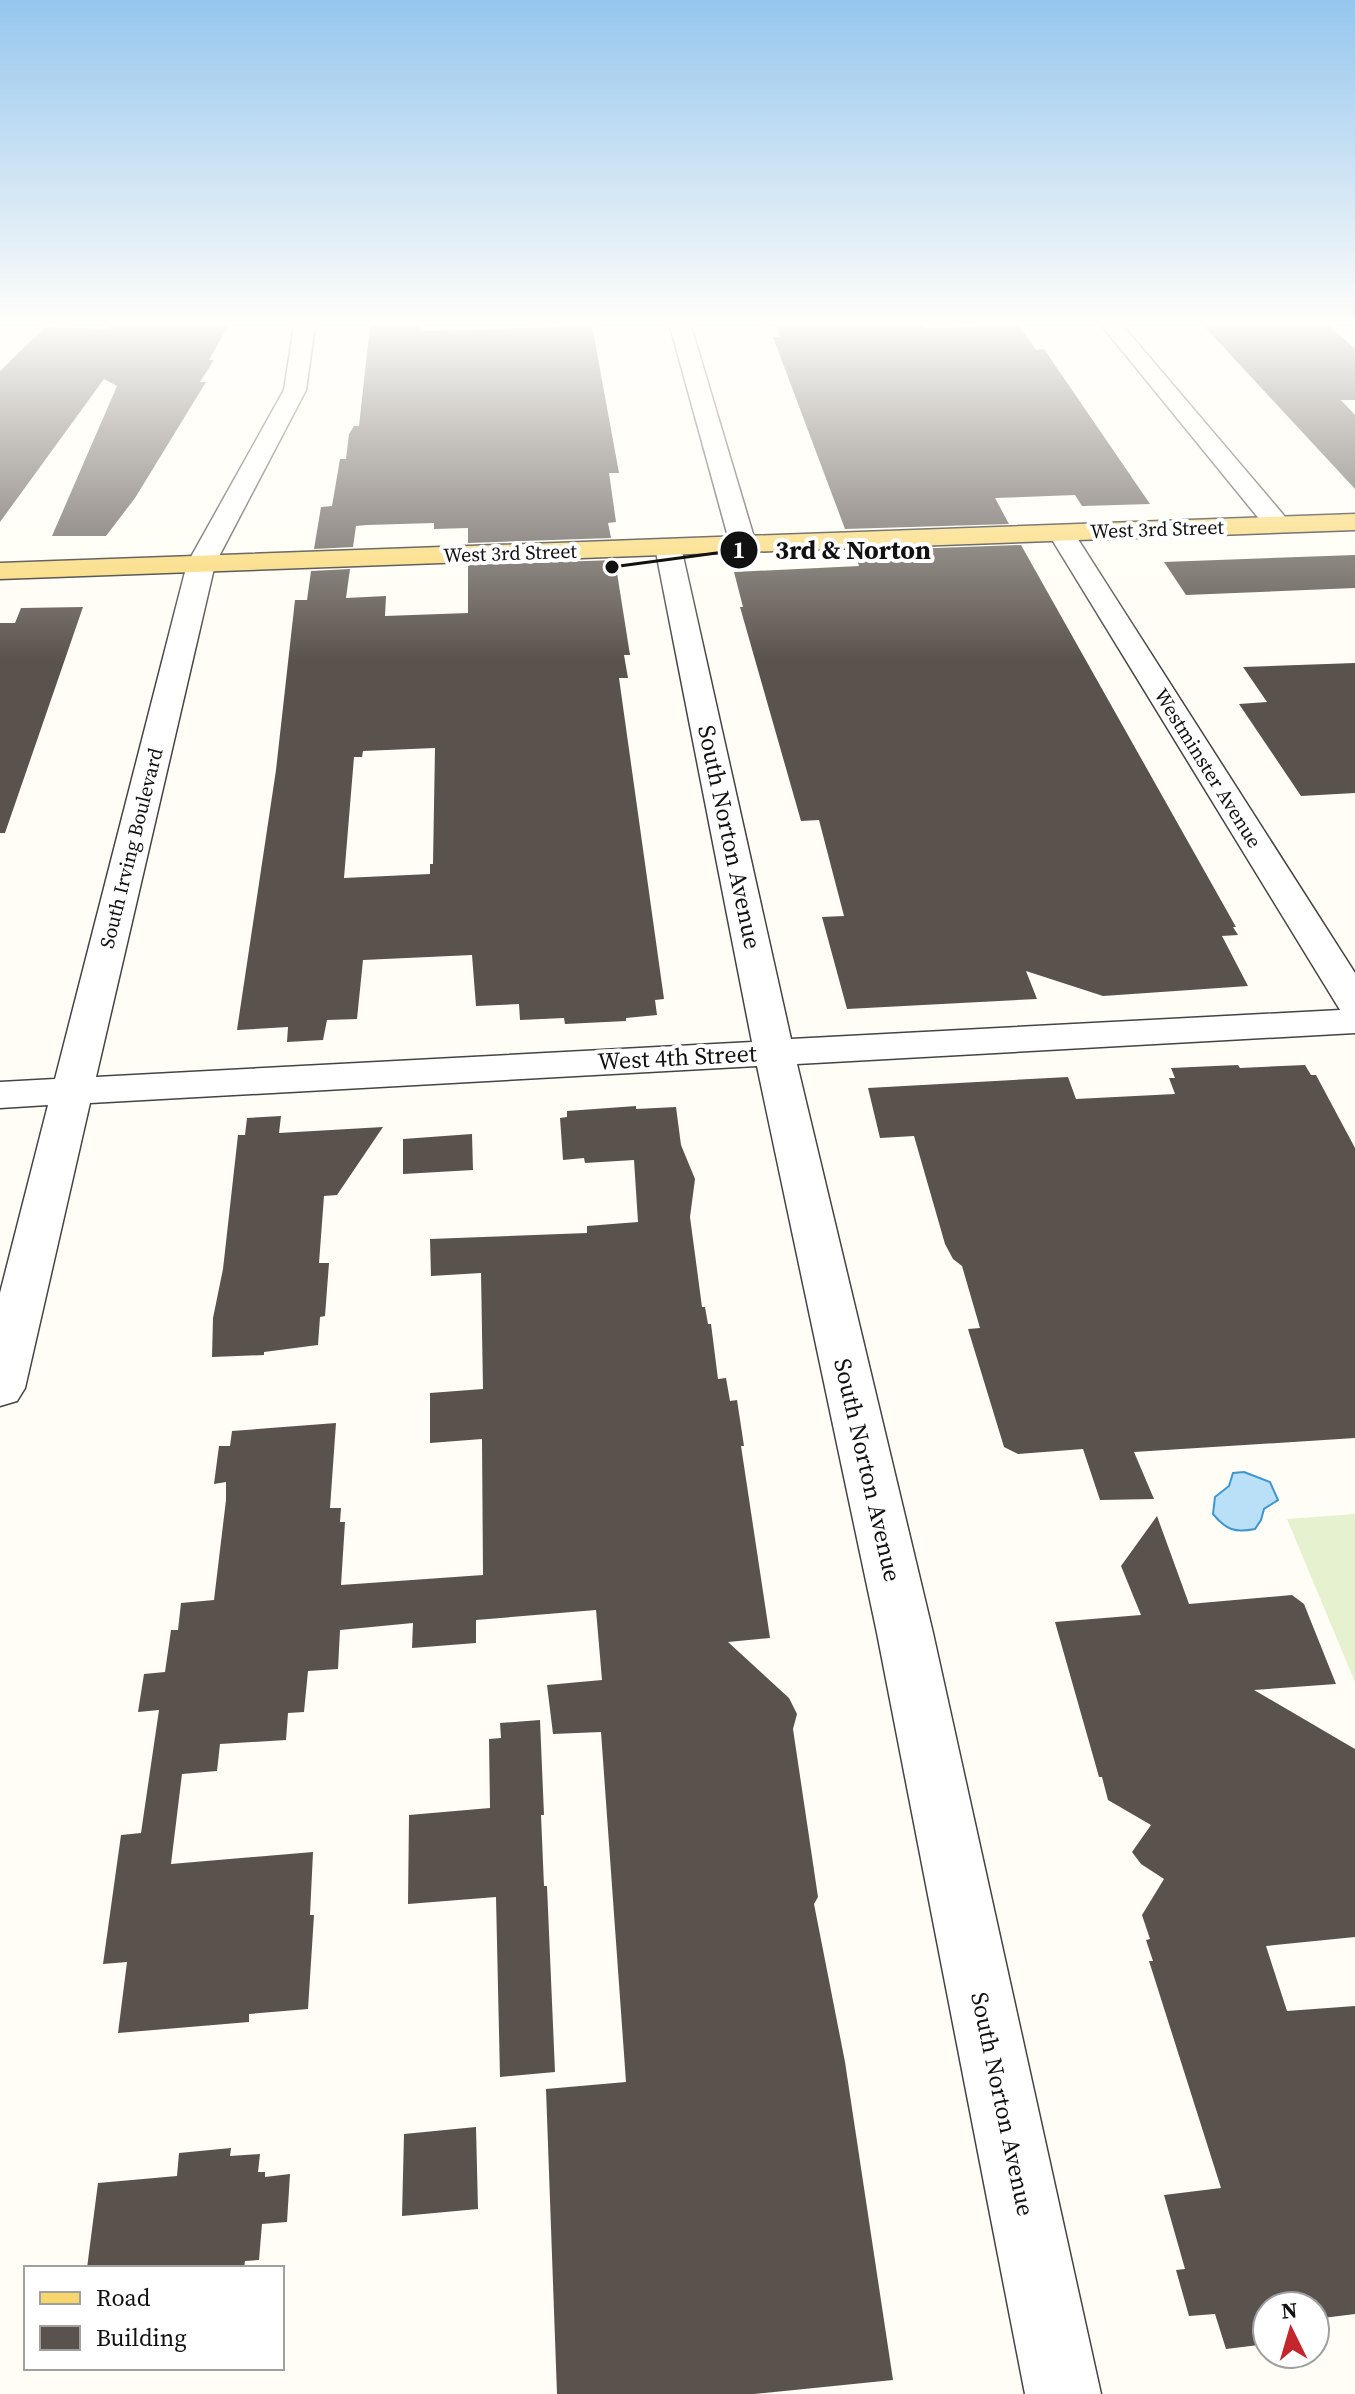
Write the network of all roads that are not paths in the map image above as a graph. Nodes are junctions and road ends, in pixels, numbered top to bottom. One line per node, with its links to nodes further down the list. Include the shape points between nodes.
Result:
1 (269, 438): 9 (street, South Irving Boulevard)
2 (712, 438): 7 (street)
3 (1205, 438): 5 (street)
4 (1355, 522): 5 (main road, West 3rd Street)
5 (1278, 525): 6 (main road, West 3rd Street)
6 (1061, 533): 7 (main road, West 3rd Street); 11 (street, Westminster Avenue)
7 (743, 544): 8 (main road, West 3rd Street)
8 (668, 547): 9 (main road, West 3rd Street); 13 (street, South Norton Avenue)
9 (201, 564): 10 (main road, West 3rd Street); 14 (street, South Irving Boulevard)
10 (0, 571)
11 (1355, 1004)
12 (1355, 1021): 13 (street, West 4th Street)
13 (774, 1052): 14 (street, West 4th Street); 17 (street, South Norton Avenue, via 905,1633)
14 (71, 1092): 15 (street, West 4th Street); 16 (street, South Irving Boulevard)
15 (0, 1095)
16 (0, 1388)
17 (1063, 2394)

